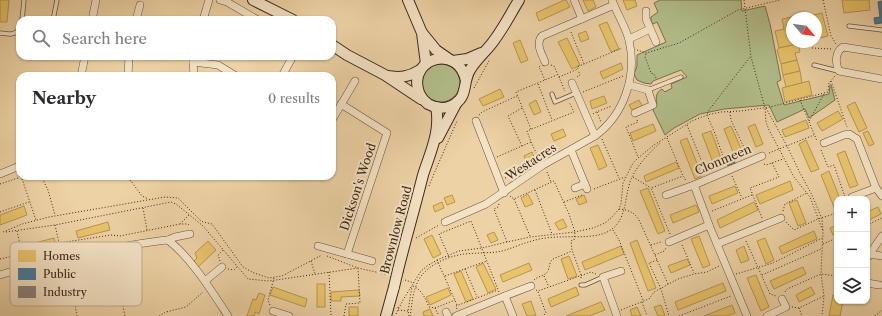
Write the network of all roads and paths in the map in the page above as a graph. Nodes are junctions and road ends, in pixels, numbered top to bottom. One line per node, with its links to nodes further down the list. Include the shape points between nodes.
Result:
1 (24, 0): 17 (lane)
2 (57, 0): 18 (lane)
3 (96, 0): 19 (street)
4 (208, 0): 21 (street)
5 (220, 0): 22 (street)
6 (254, 0): 23 (main road)
7 (408, 0): 31 (main road)
8 (519, 0): 38 (main road)
9 (574, 0): 24 (street)
10 (744, 0): 15 (path)
11 (780, 0): 15 (path)
12 (823, 0): 37 (path, via 831,36)
13 (613, 2): 24 (street, Westacres); 32 (street, Westacres)
14 (140, 5): 20 (street)
15 (745, 8): 39 (path, via 679,42); 41 (path)
16 (646, 12): 27 (street)
17 (22, 16)
18 (54, 16)
19 (93, 16)
20 (137, 16)
21 (204, 16)
22 (251, 16)
23 (285, 16)
24 (582, 19): 25 (street, Westacres)
25 (568, 25): 48 (street, Westacres, via 539,39); 49 (path)
26 (849, 26): 28 (lane)
27 (650, 29): 32 (street); 33 (street)
28 (882, 30)
29 (16, 32): 30 (lane, via 11,35)
30 (0, 33)
31 (422, 33): 47 (main road, via 436,50); 51 (main road)
32 (629, 39): 34 (street, Westacres)
33 (656, 42)
34 (630, 47): 39 (path); 49 (path); 71 (street, Westacres, via 632,68)
35 (336, 48): 60 (main road)
36 (812, 48): 37 (path)
37 (839, 50): 40 (street, via 843,47); 53 (street, via 836,66)
38 (490, 51): 47 (main road, via 467,59); 68 (main road, via 470,70); 74 (path)
39 (646, 53): 72 (path, via 651,73 654,74)
40 (882, 53)
41 (751, 57): 87 (path); 92 (path)
42 (84, 60): 54 (street)
43 (129, 60): 55 (street)
44 (194, 60): 56 (street)
45 (198, 60): 57 (street, via 218,65)
46 (292, 60): 58 (street)
47 (451, 60): 51 (main road, via 436,59); 68 (main road, via 462,69)
48 (545, 62): 59 (path, via 554,66); 65 (path, via 539,67)
49 (585, 64): 52 (path)
50 (814, 65): 53 (lane)
51 (423, 67): 60 (main road, via 412,75); 80 (main road, via 416,85)
52 (578, 69): 62 (path); 70 (path, via 580,75)
53 (839, 71): 64 (street); 66 (path)
54 (82, 72)
55 (128, 72)
56 (194, 72)
57 (229, 72)
58 (284, 72)
59 (558, 74): 62 (path); 65 (path)
60 (385, 75): 80 (main road)
61 (623, 76): 77 (path)
62 (559, 77): 79 (path)
63 (681, 77): 72 (lane)
64 (882, 79)
65 (545, 80): 69 (path)
66 (831, 80): 75 (path, via 828,92); 101 (path)
67 (355, 81): 84 (street)
68 (466, 81): 83 (main road, via 465,89)
69 (538, 83): 78 (path, via 516,92); 96 (path)
70 (572, 83): 77 (street)
71 (629, 85): 73 (street); 82 (street, Westacres)
72 (659, 86): 73 (lane)
73 (648, 90): 91 (street, via 654,106)
74 (472, 92)
75 (825, 93): 81 (path); 97 (path)
76 (552, 94): 79 (lane, via 555,102)
77 (577, 94): 79 (lane); 94 (street)
78 (518, 96): 86 (path); 95 (path, via 482,112)
79 (567, 97): 96 (path, via 574,112)
80 (423, 100): 85 (main road)
81 (800, 100): 87 (path); 97 (path)
82 (623, 101): 88 (path); 100 (street, Westacres, via 615,117)
83 (457, 102): 85 (main road, via 443,108); 110 (main road, Brownlow Road)
84 (341, 104): 90 (street); 210 (street, Dickson's Wood, via 387,133)
85 (436, 107): 110 (main road, Brownlow Road, via 438,116)
86 (522, 108): 99 (path); 107 (path, via 508,116)
87 (765, 108): 89 (path); 108 (path); 109 (path, via 766,122)
88 (596, 112): 94 (path); 100 (path)
89 (730, 112): 92 (path); 112 (path)
90 (336, 113)
91 (635, 113): 114 (path, via 638,122 626,127)
92 (707, 115): 98 (path); 117 (path)
93 (460, 116): 142 (path)
94 (587, 118): 100 (street)
95 (476, 121): 116 (street, Westacres)
96 (553, 121): 99 (path)
97 (809, 122): 102 (path)
98 (686, 125): 103 (path); 122 (path)
99 (531, 130): 105 (path, via 527,131)
100 (600, 132): 111 (street, Westacres); 130 (path)
101 (849, 134): 106 (street); 139 (street, via 857,139)
102 (814, 135): 108 (path); 147 (path, via 828,167 834,165)
103 (667, 138): 104 (path); 126 (path)
104 (663, 140): 114 (path); 125 (path, via 645,157)
105 (532, 142): 107 (path); 120 (path)
106 (824, 143)
107 (522, 146): 116 (path)
108 (787, 146): 109 (path); 165 (path)
109 (779, 149): 113 (path); 115 (path)
110 (431, 150): 176 (main road, Brownlow Road)
111 (570, 150): 120 (street, Westacres); 140 (street, Westacres)
112 (746, 153): 117 (path); 118 (path)
113 (760, 157): 118 (street, Clonmeen); 119 (path, via 766,165)
114 (638, 158): 127 (path)
115 (784, 159): 119 (path); 143 (path)
116 (491, 160): 144 (street, Westacres)
117 (726, 161): 122 (path)
118 (750, 161): 123 (street, Clonmeen)
119 (772, 163): 146 (path, via 779,177 750,188)
120 (543, 165): 134 (path); 144 (street, Westacres)
121 (16, 167): 124 (street)
122 (705, 169): 128 (path)
123 (729, 170): 128 (street, Clonmeen); 151 (path)
124 (0, 174)
125 (632, 176): 138 (path); 157 (path)
126 (683, 176): 136 (path); 138 (path)
127 (626, 177): 130 (path); 156 (path)
128 (709, 178): 136 (street, Clonmeen)
129 (16, 179): 135 (path)
130 (620, 179): 140 (path)
131 (22, 180): 153 (path)
132 (43, 180): 162 (path)
133 (129, 180): 152 (path, via 142,196)
134 (552, 182): 141 (path); 154 (path, via 554,181)
135 (0, 184)
136 (691, 186): 145 (street, Clonmeen); 159 (street, Clonmeen)
137 (574, 188): 140 (street)
138 (651, 188): 193 (path)
139 (876, 188): 148 (street); 149 (street)
140 (587, 189): 154 (path)
141 (535, 190): 150 (path); 185 (path)
142 (428, 191)
143 (807, 193): 163 (path, via 785,204); 168 (path)
144 (502, 194): 150 (path); 170 (street, Westacres); 197 (path, via 498,207 494,209)
145 (666, 195)
146 (752, 195): 151 (path); 172 (path)
147 (848, 196)
148 (854, 196)
149 (882, 196)
150 (514, 199): 189 (path)
151 (742, 199): 159 (path)
152 (149, 200)
153 (30, 202): 158 (path); 166 (path)
154 (564, 202): 182 (path)
155 (143, 208): 179 (path)
156 (619, 209): 157 (path); 182 (path, via 605,223)
157 (624, 210): 177 (path); 203 (path, via 635,214)
158 (0, 212)
159 (705, 214): 175 (street, Clonmeen)
160 (834, 214): 165 (path)
161 (189, 215): 171 (path)
162 (55, 216)
163 (781, 218): 168 (path, via 794,230); 172 (street)
164 (882, 218): 173 (path)
165 (822, 219): 168 (path); 180 (path)
166 (36, 220)
167 (200, 220): 169 (path)
168 (818, 220): 180 (path)
169 (197, 222)
170 (445, 222): 199 (path)
171 (180, 224): 179 (path); 184 (path, via 188,224 192,229)
172 (765, 224): 186 (street)
173 (870, 224)
174 (55, 225): 195 (path)
175 (709, 225): 193 (street); 200 (street, Clonmeen)
176 (409, 228): 199 (main road, Brownlow Road); 233 (path, via 392,242)
177 (613, 229): 187 (path, via 604,234); 266 (path)
178 (17, 230): 194 (path)
179 (147, 231): 196 (path)
180 (823, 231): 190 (path)
181 (3, 232): 183 (path)
182 (575, 232): 185 (path); 187 (path)
183 (0, 233)
184 (190, 234): 192 (street)
185 (552, 234): 189 (path)
186 (743, 234): 200 (street); 227 (path)
187 (574, 236): 207 (path, via 574,240 571,241); 208 (path, via 532,241 518,247)
188 (882, 236): 209 (street)
189 (530, 237): 197 (path)
190 (822, 238): 201 (path); 227 (path)
191 (834, 239): 201 (path)
192 (168, 240): 198 (street); 248 (street)
193 (674, 240): 203 (path); 212 (path, via 664,251); 235 (path)
194 (20, 242)
195 (59, 242)
196 (71, 242)
197 (507, 242): 204 (path)
198 (142, 243)
199 (405, 243): 245 (main road, Brownlow Road)
200 (717, 244): 224 (street, Clonmeen)
201 (822, 244): 205 (path)
202 (318, 246): 210 (street)
203 (651, 246): 212 (path)
204 (482, 248): 208 (path); 211 (path); 211 (path, via 471,221 439,234)
205 (822, 249): 236 (path); 240 (path)
206 (223, 250): 225 (path, via 218,255)
207 (573, 251): 238 (path, via 550,261); 242 (path)
208 (484, 253): 216 (path); 222 (path)
209 (870, 253)
210 (347, 254): 221 (street)
211 (448, 255): 216 (path); 218 (path)
212 (655, 255): 219 (path)
213 (870, 256): 214 (street)
214 (882, 256)
215 (10, 257): 217 (path)
216 (449, 258): 223 (path)
217 (0, 259)
218 (437, 260): 223 (path); 247 (path, via 427,266)
219 (657, 260): 249 (path); 257 (path, via 649,263)
220 (311, 261): 234 (path)
221 (372, 261)
222 (487, 261): 228 (path); 258 (path)
223 (438, 263): 241 (path); 255 (path, via 423,273)
224 (725, 263): 235 (path, via 707,272); 239 (street, Clonmeen)
225 (222, 267): 248 (street)
226 (238, 267): 229 (path)
227 (758, 268): 239 (path); 240 (path)
228 (465, 269): 241 (path); 263 (path)
229 (234, 270)
230 (620, 271): 246 (street)
231 (10, 272): 237 (street)
232 (329, 272): 286 (path)
233 (380, 273): 245 (path); 287 (path, via 358,268 360,303 346,304)
234 (315, 274)
235 (694, 274): 249 (path)
236 (821, 274): 243 (path); 261 (path); 264 (path, via 787,289)
237 (0, 275)
238 (544, 275): 254 (path, via 535,278); 256 (path)
239 (730, 275): 260 (street, Clonmeen)
240 (761, 275): 264 (path, via 770,294)
241 (444, 276): 265 (path)
242 (581, 276): 246 (path, via 591,272); 256 (path)
243 (834, 276)
244 (274, 277): 275 (path, via 268,300)
245 (396, 278): 247 (path); 288 (main road, Brownlow Road)
246 (603, 278): 251 (lane); 278 (street)
247 (414, 282): 253 (path)
248 (207, 284): 283 (path, via 186,307); 284 (street)
249 (668, 284): 257 (path)
250 (870, 284): 252 (street)
251 (581, 285)
252 (879, 285)
253 (412, 286): 255 (path); 273 (path); 276 (path)
254 (531, 286): 259 (path); 262 (street)
255 (416, 287): 271 (path, via 422,292 429,307); 289 (path)
256 (549, 287): 259 (path)
257 (661, 289): 266 (path, via 654,292 649,299); 293 (path)
258 (498, 290): 262 (path); 263 (path)
259 (538, 291): 291 (path, via 546,313)
260 (738, 293): 294 (path); 295 (street, Clonmeen)
261 (824, 296): 272 (path); 297 (path)
262 (503, 297): 279 (street); 290 (street)
263 (478, 298): 267 (path)
264 (782, 299): 270 (street)
265 (455, 300): 267 (path); 271 (path)
266 (642, 301): 278 (path); 292 (path)
267 (457, 305): 279 (path)
268 (75, 306): 281 (path)
269 (123, 306): 282 (path)
270 (786, 307): 272 (path); 280 (street)
271 (435, 308): 277 (path, via 438,314)
272 (799, 308): 296 (path)
273 (398, 310): 276 (path); 288 (path)
274 (882, 310): 298 (path)
275 (273, 311): 285 (street)
276 (408, 311): 289 (path)
277 (447, 314)
278 (617, 314)
279 (458, 315)
280 (770, 315)
281 (77, 316)
282 (125, 316)
283 (159, 316)
284 (228, 316)
285 (289, 316)
286 (331, 316)
287 (344, 316)
288 (391, 316)
289 (410, 316)
290 (514, 316)
291 (543, 316)
292 (647, 316)
293 (669, 316)
294 (679, 316)
295 (747, 316)
296 (802, 316)
297 (822, 316)
298 (875, 316)

